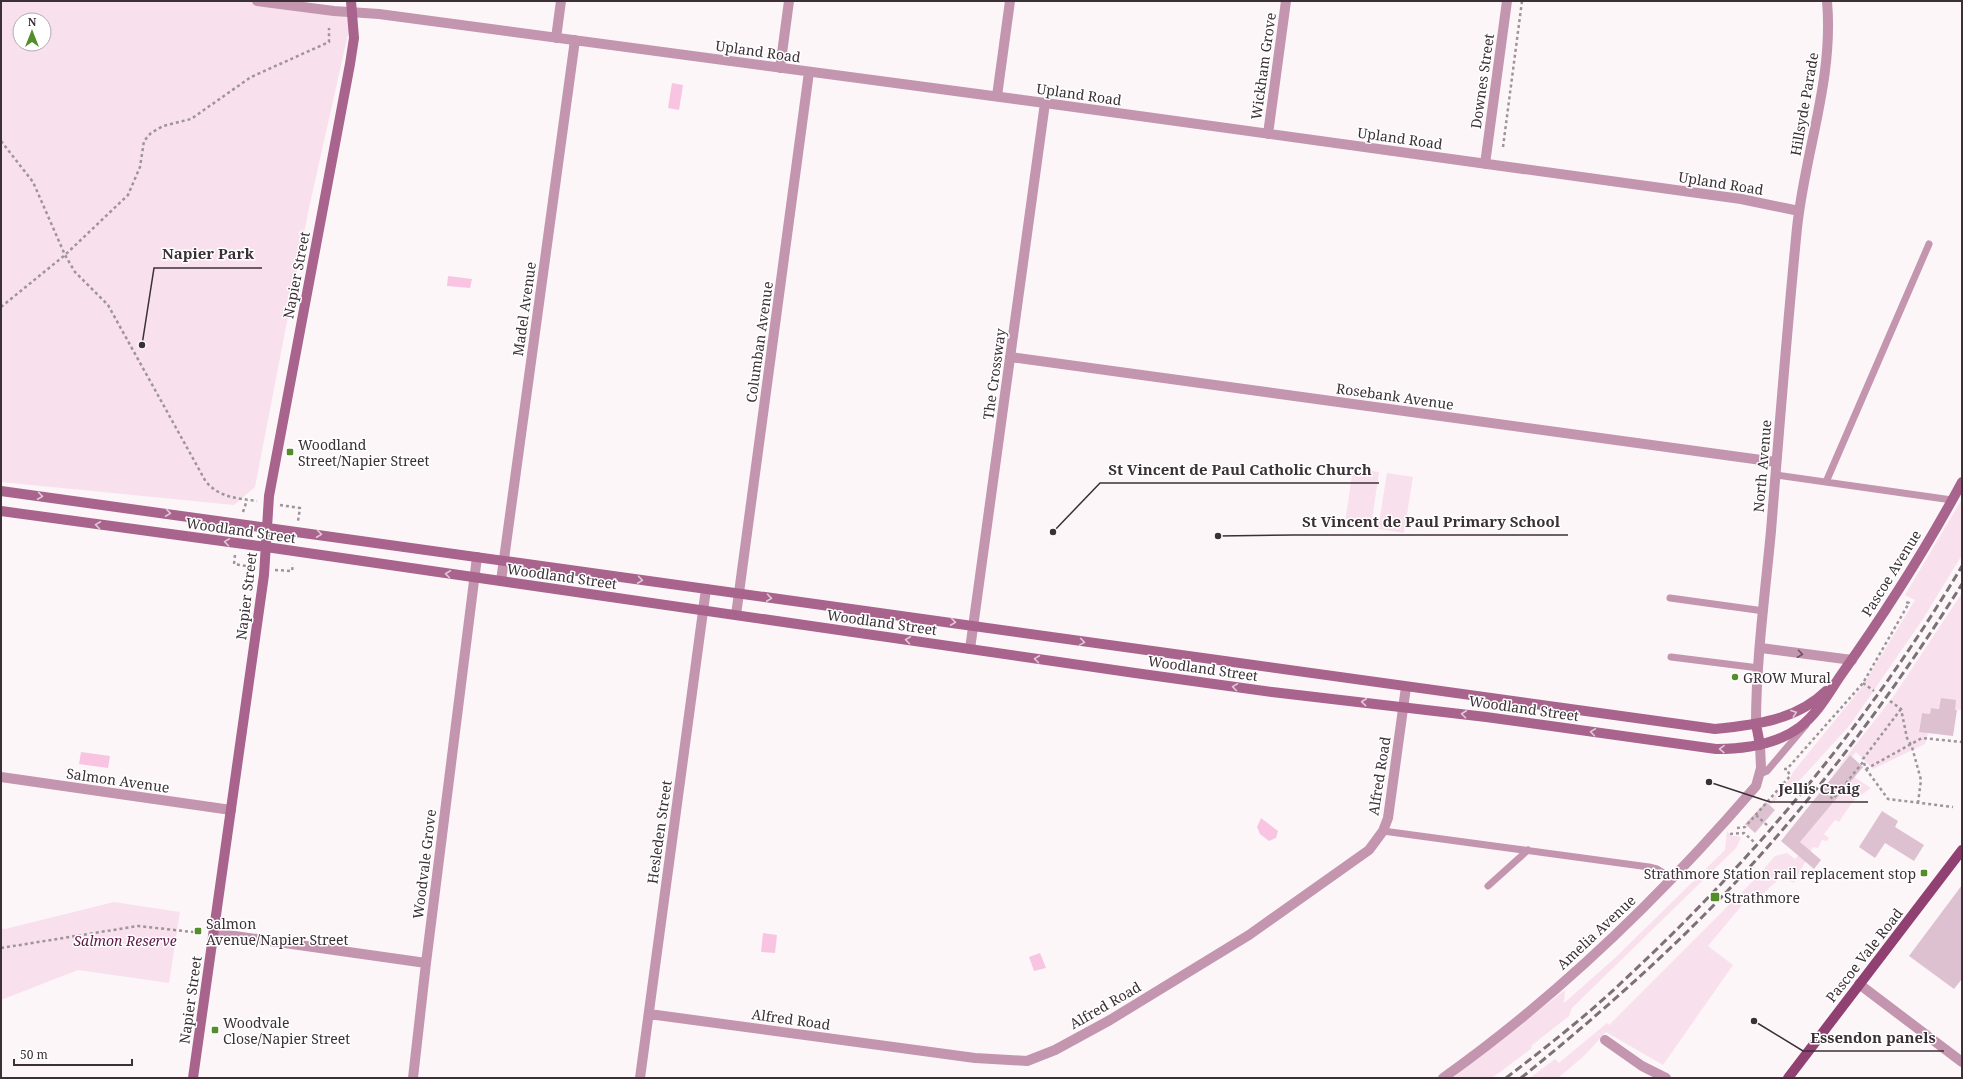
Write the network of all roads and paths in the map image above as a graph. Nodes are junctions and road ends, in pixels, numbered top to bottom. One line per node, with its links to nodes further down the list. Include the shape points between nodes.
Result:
1 (257, 1): 10 (street, Upland Road, via 334,12)
2 (351, 1): 10 (main road, Napier Street)
3 (561, 1): 12 (street)
4 (789, 1): 14 (street)
5 (1010, 1): 16 (street)
6 (1286, 1): 18 (street, Wickham Grove)
7 (1507, 1): 21 (street, Downes Street)
8 (1522, 1): 20 (path)
9 (1827, 1): 22 (street, Hillsyde Parade, via 1829,32 1826,71)
10 (353, 12): 12 (street, Upland Road); 35 (main road, Napier Street, via 354,38 350,64 269,496)
11 (329, 28): 24 (path, via 329,42 251,77 191,119 164,126 151,133 144,141 140,167 128,195)
12 (556, 38): 13 (street, Upland Road)
13 (575, 40): 14 (street, Upland Road); 38 (street, Madel Avenue)
14 (780, 68): 15 (street, Upland Road)
15 (809, 72): 16 (street, Upland Road); 42 (street, Columban Avenue)
16 (997, 96): 17 (street, Upland Road)
17 (1045, 103): 18 (street, Upland Road); 26 (street, The Crossway)
18 (1268, 134): 21 (street, Upland Road)
19 (1, 141): 24 (path, via 33,182)
20 (1503, 147)
21 (1485, 164): 22 (street, Upland Road, via 1741,199)
22 (1799, 211): 27 (street, North Avenue)
23 (1929, 244): 29 (lane)
24 (65, 255): 25 (path); 32 (path, via 75,272 108,306 206,482 215,492)
25 (1, 307)
26 (1010, 357): 27 (street, Rosebank Avenue); 48 (street, The Crossway)
27 (1776, 462): 28 (street, North Avenue)
28 (1776, 475): 29 (lane); 46 (street, North Avenue)
29 (1826, 482): 33 (lane)
30 (1962, 482): 33 (main road, Pascoe Avenue)
31 (1, 491): 35 (main road, Woodland Street, one-way to 35)
32 (247, 500)
33 (1952, 500): 43 (main road, Pascoe Avenue)
34 (1, 511): 36 (main road, Woodland Street, one-way to 34)
35 (266, 527): 36 (main road, Napier Street); 37 (main road, Woodland Street, one-way to 37)
36 (266, 547): 39 (main road, Woodland Street, one-way to 36); 75 (main road, Napier Street)
37 (477, 557): 38 (main road, Woodland Street); 39 (street, Woodvale Grove)
38 (504, 561): 40 (street, Madel Avenue); 41 (main road, Woodland Street, one-way to 41)
39 (474, 578): 40 (main road, Woodland Street); 86 (street, Woodvale Grove)
40 (501, 581): 45 (main road, Woodland Street)
41 (706, 589): 42 (main road, Woodland Street); 45 (street, Hesleden Street)
42 (739, 594): 47 (street, Columban Avenue); 48 (main road, Woodland Street, one-way to 48)
43 (1895, 596): 52 (main road, Pascoe Avenue); 55 (path, via 1909,603)
44 (1670, 598): 46 (lane)
45 (703, 610): 47 (main road, Woodland Street); 88 (street, Hesleden Street)
46 (1764, 611): 49 (street, North Avenue)
47 (736, 615): 50 (main road, Woodland Street, one-way to 47)
48 (974, 625): 50 (street, The Crossway); 56 (main road, Woodland Street, one-way to 56)
49 (1761, 648): 52 (street, one-way to 52); 53 (street, North Avenue)
50 (970, 649): 59 (main road, Woodland Street, one-way to 50, via 1272,692)
51 (1671, 657): 53 (lane)
52 (1852, 660): 54 (main road, Pascoe Avenue)
53 (1759, 668): 62 (street, North Avenue)
54 (1840, 676): 61 (main road, Pascoe Avenue, via 1821,707); 62 (main road, Pascoe Avenue, one-way to 54, via 1803,710 1820,698)
55 (1863, 683): 57 (path); 68 (path)
56 (1406, 687): 59 (street, Alfred Road); 62 (main road, Woodland Street, via 1715,730)
57 (1874, 691)
58 (1890, 702): 60 (path)
59 (1403, 706): 65 (main road, Woodland Street, one-way to 59, via 1716,749); 78 (street, Alfred Road, via 1391,802)
60 (1901, 708): 64 (path, via 1907,738); 66 (path)
61 (1810, 719): 65 (main road, Pascoe Avenue, via 1786,736); 67 (lane)
62 (1756, 724): 65 (main road)
63 (1962, 742): 64 (path, via 1922,738)
64 (1911, 744): 69 (path); 73 (path, via 1920,780)
65 (1760, 745): 70 (street, Amelia Avenue)
66 (1863, 762): 69 (path); 72 (path, via 1833,799)
67 (1773, 765): 68 (path, via 1776,768); 70 (lane)
68 (1787, 769): 76 (path, via 1790,776)
69 (1866, 770): 73 (path, via 1888,798)
70 (1760, 774): 82 (street, Amelia Avenue, via 1756,786)
71 (1, 777): 75 (street, Salmon Avenue)
72 (1821, 789)
73 (1918, 803): 74 (path)
74 (1952, 807)
75 (231, 810): 84 (main road, Napier Street)
76 (1756, 815): 77 (path); 79 (path, via 1745,827 1730,828 1732,834 1744,833)
77 (1768, 826)
78 (1383, 831): 80 (lane); 88 (street, Alfred Road, via 1369,850 1249,935 1110,1020 1055,1050 1027,1061 975,1058)
79 (1754, 842)
80 (1528, 850): 82 (lane, via 1649,867); 83 (lane)
81 (1962, 850): 87 (main road, Pascoe Vale Road)
82 (1673, 879): 94 (street, Amelia Avenue, via 1583,964)
83 (1488, 886)
84 (214, 933): 85 (path, via 138,926); 86 (street); 91 (main road, Napier Street)
85 (1, 948)
86 (426, 963): 92 (street, Woodvale Grove)
87 (1859, 984): 90 (street); 96 (main road, Pascoe Vale Road)
88 (649, 1014): 93 (street, Hesleden Street)
89 (1605, 1040): 95 (street, via 1642,1066)
90 (1962, 1062)
91 (194, 1078)
92 (414, 1078)
93 (640, 1078)
94 (1443, 1078)
95 (1666, 1078)
96 (1788, 1078)

